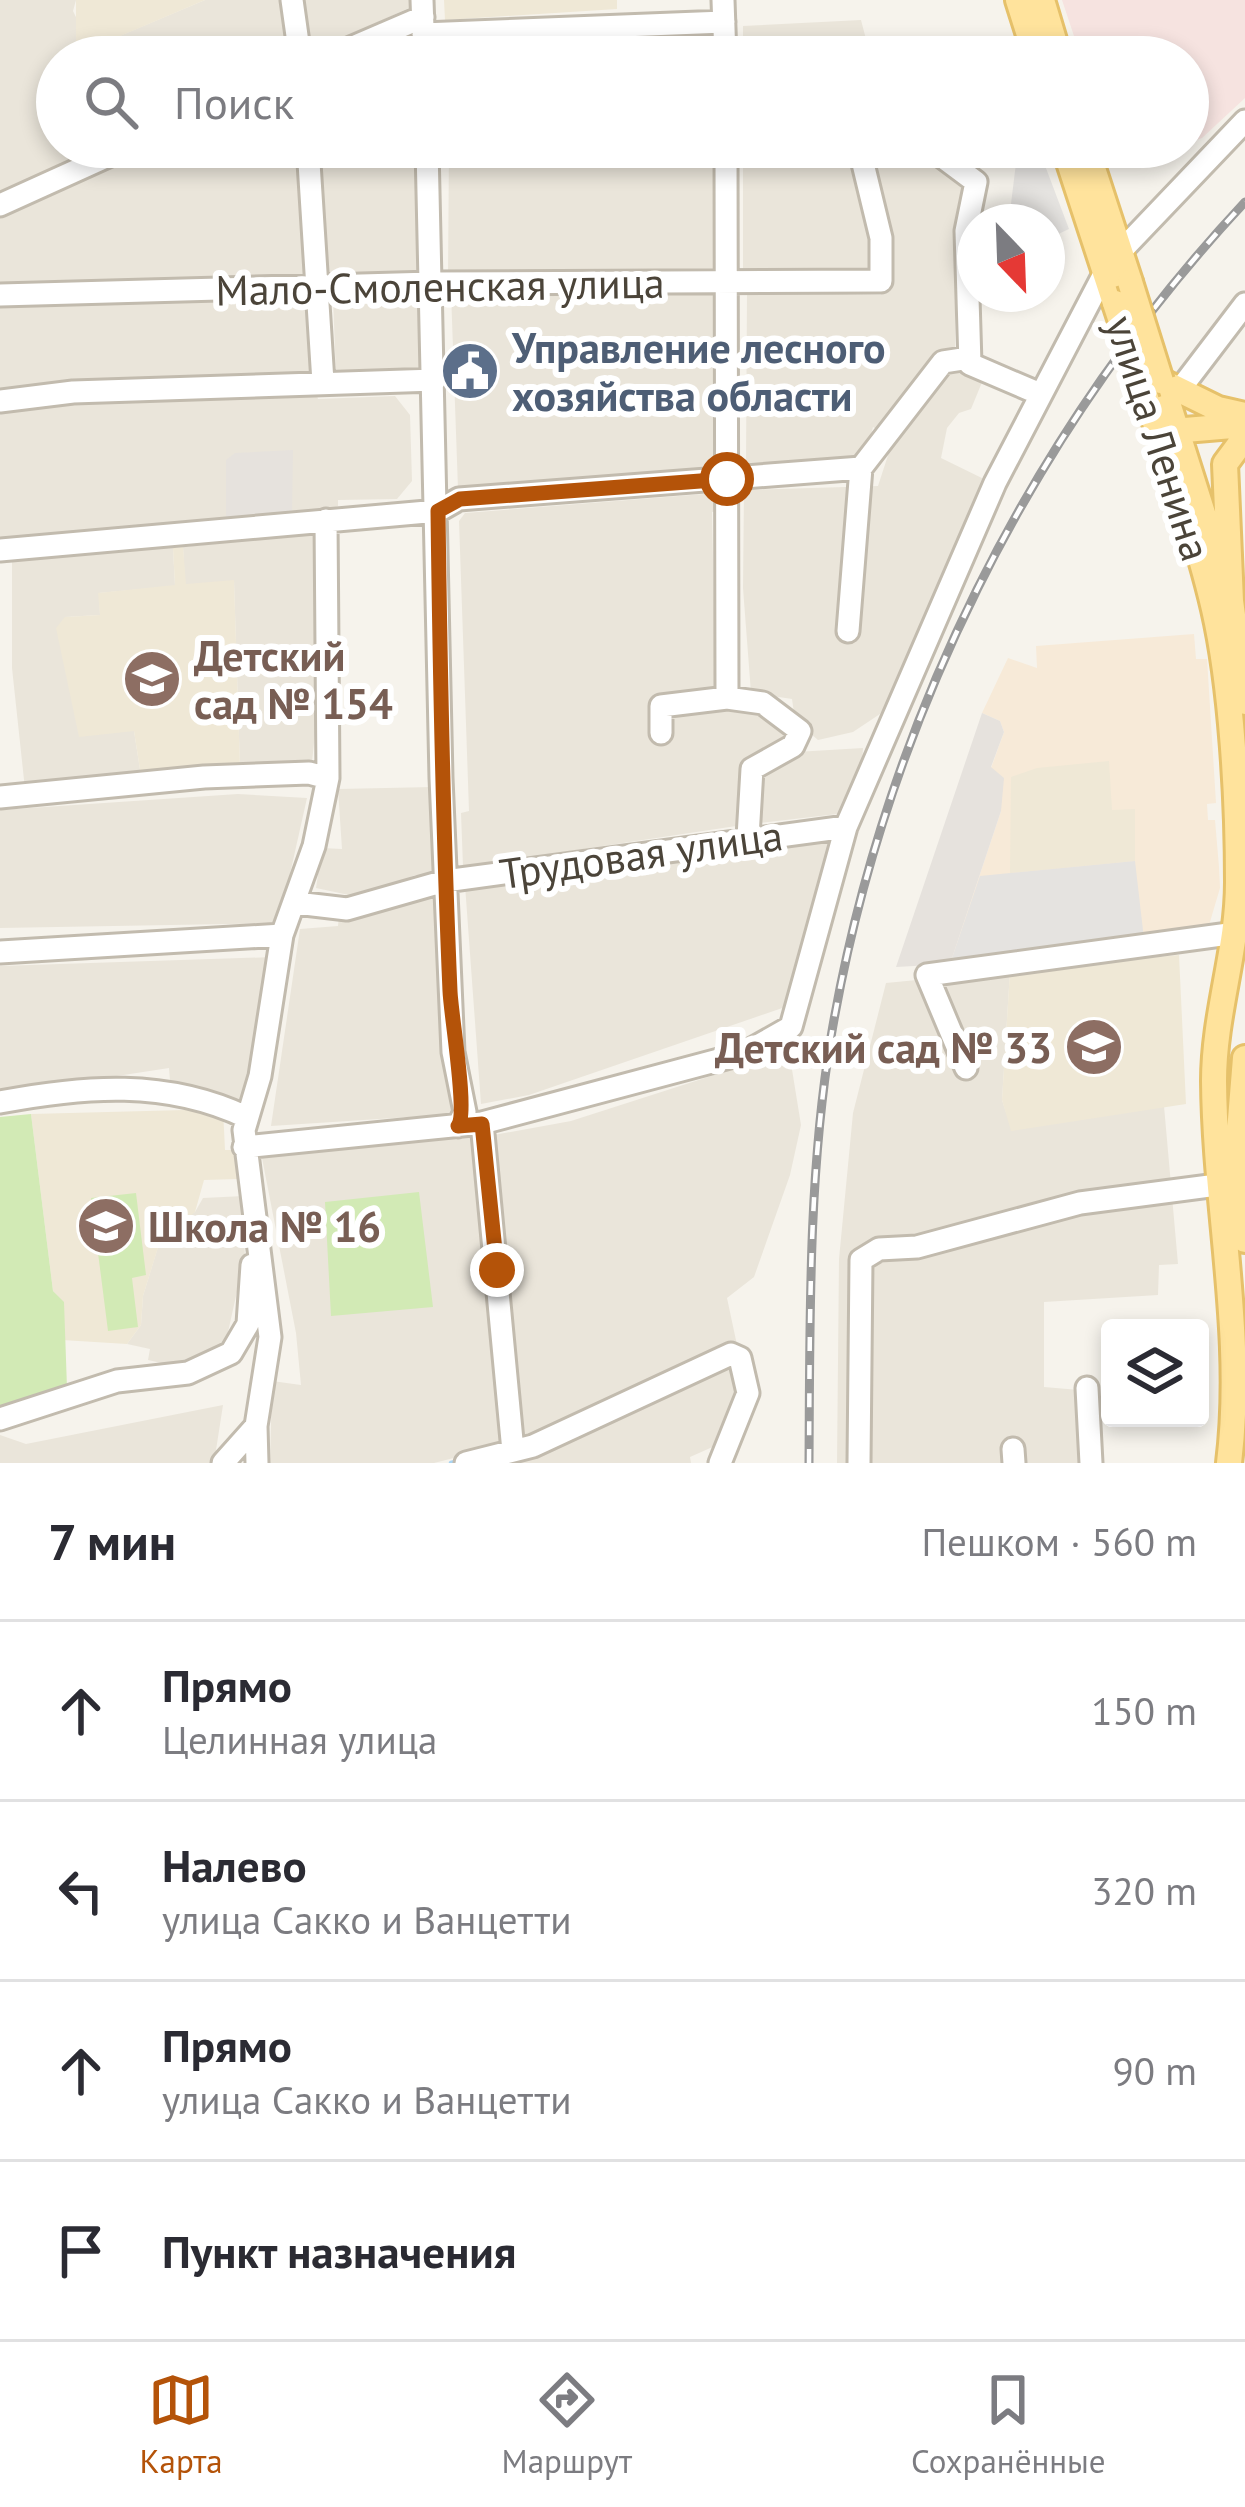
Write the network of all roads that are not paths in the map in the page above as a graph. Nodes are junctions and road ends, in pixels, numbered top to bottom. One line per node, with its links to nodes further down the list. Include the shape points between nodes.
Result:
1 (292, 0): 6 (street)
2 (1018, 0): 7 (main road)
3 (1042, 0): 8 (main road)
4 (724, 11): 5 (street)
5 (423, 27)
6 (297, 36)
7 (1029, 36)
8 (1053, 36)
9 (1245, 121): 10 (street)
10 (1209, 158)
11 (82, 168): 20 (street)
12 (310, 168): 25 (street)
13 (428, 168): 24 (street)
14 (725, 168): 23 (street)
15 (864, 168): 23 (street, Мало-Смоленская улица, via 881,238 881,281)
16 (957, 168): 28 (street, via 976,182 966,231)
17 (1071, 168): 22 (main road, улица Ленина)
18 (1093, 168): 21 (main road, улица Ленина)
19 (1200, 168): 21 (street)
20 (0, 205)
21 (1120, 251): 31 (main road, улица Ленина, bridge)
22 (1105, 272): 31 (main road, улица Ленина, bridge); 32 (street)
23 (727, 279): 24 (street, Мало-Смоленская улица); 39 (street)
24 (432, 283): 25 (street, Мало-Смоленская улица); 29 (street)
25 (320, 290): 26 (street, Мало-Смоленская улица); 30 (street)
26 (0, 295)
27 (1245, 304): 31 (street)
28 (969, 358): 32 (street); 38 (street, via 943,362)
29 (435, 380): 30 (street); 41 (street)
30 (323, 382): 33 (street)
31 (1163, 390): 34 (main road); 36 (main road, улица Ленина)
32 (1040, 394): 52 (street)
33 (0, 401)
34 (1245, 416)
35 (1245, 425): 36 (main road)
36 (1168, 430): 44 (main road, улица Ленина); 51 (main road, улица Ленина, via 1215,611)
37 (1245, 437): 40 (main road, улица Ленина, via 1225,464)
38 (861, 468): 39 (street); 45 (street)
39 (727, 479): 41 (street, via 460,499); 46 (street)
40 (1236, 503): 44 (main road, улица Ленина)
41 (438, 511): 42 (street); 54 (street)
42 (326, 520): 43 (street); 49 (street)
43 (0, 550)
44 (1231, 601): 47 (main road, улица Ленина)
45 (848, 631)
46 (727, 698): 48 (street, via 661,706); 53 (street, via 763,703 800,731 793,746 752,769)
47 (1245, 702)
48 (661, 733)
49 (328, 778): 50 (street, via 204,777); 55 (street)
50 (0, 796)
51 (1240, 825): 56 (main road, улица Ленина)
52 (846, 827): 53 (street, Трудовая улица); 63 (street, via 791,1027 745,1053)
53 (748, 837): 54 (street, Трудовая улица)
54 (445, 881): 55 (street, Трудовая улица, via 347,909); 64 (street, via 453,1052 465,1112)
55 (296, 903): 57 (street)
56 (1236, 933): 60 (street, via 927,975); 66 (main road, улица Ленина, via 1215,1039)
57 (282, 935): 58 (street); 62 (street)
58 (0, 952)
59 (1245, 1058): 67 (main road)
60 (966, 1068)
61 (0, 1102): 62 (street, via 118,1085)
62 (247, 1117): 65 (street)
63 (482, 1124): 64 (street); 72 (street)
64 (458, 1126): 65 (street)
65 (244, 1147): 68 (street)
66 (1217, 1186): 77 (street, via 1080,1203 879,1249 861,1260); 79 (main road, улица Ленина, via 1232,1331)
67 (1245, 1240)
68 (255, 1249): 70 (street, via 248,1324 231,1353 188,1373 117,1381); 71 (street, via 270,1337)
69 (1087, 1388): 78 (street)
70 (0, 1419)
71 (256, 1426): 73 (street); 74 (street)
72 (513, 1451): 75 (street); 76 (street, via 731,1354 740,1358 748,1393)
73 (224, 1463)
74 (257, 1463)
75 (466, 1463)
76 (720, 1463)
77 (859, 1463)
78 (1090, 1463)
79 (1229, 1463)

